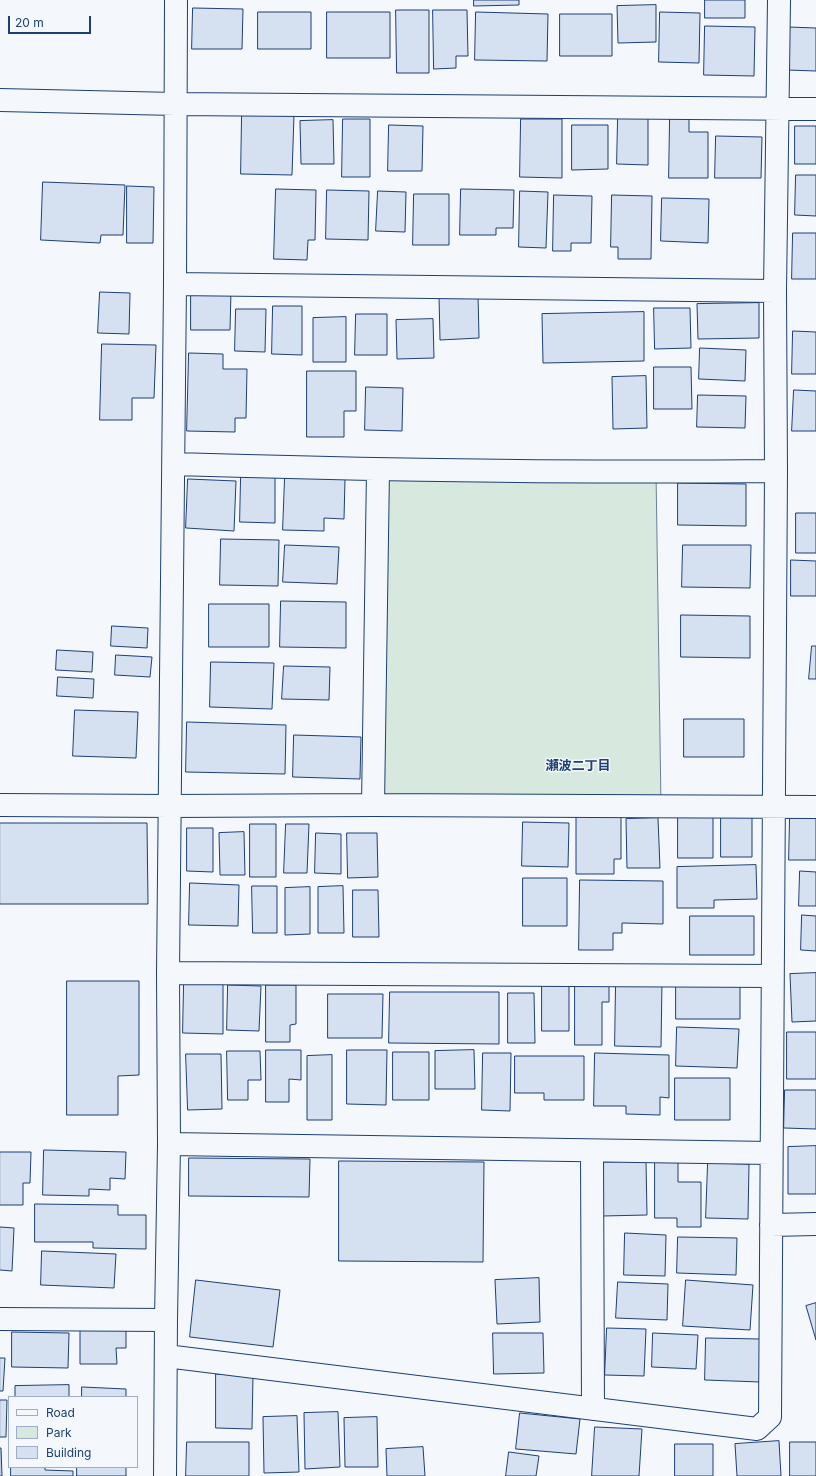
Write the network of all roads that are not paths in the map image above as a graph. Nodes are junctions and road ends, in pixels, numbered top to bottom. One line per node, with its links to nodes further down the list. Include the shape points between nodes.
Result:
1 (176, 0): 4 (lane)
2 (779, 0): 5 (lane)
3 (0, 100): 4 (lane)
4 (175, 104): 5 (lane); 7 (lane)
5 (778, 109): 6 (lane); 8 (lane)
6 (816, 109)
7 (175, 284): 8 (lane); 9 (lane)
8 (775, 291): 11 (lane)
9 (174, 464): 10 (lane); 14 (lane)
10 (378, 470): 11 (lane); 13 (lane)
11 (776, 471): 15 (lane)
12 (0, 805): 14 (lane)
13 (373, 805): 14 (lane); 15 (lane)
14 (170, 806): 17 (lane)
15 (774, 807): 16 (lane); 18 (lane)
16 (816, 807)
17 (168, 973): 18 (lane); 19 (lane)
18 (772, 976): 21 (lane)
19 (169, 1144): 20 (lane); 25 (lane)
20 (592, 1151): 21 (lane); 27 (lane)
21 (772, 1153): 22 (lane)
22 (771, 1224): 23 (lane); 27 (lane, via 770,1416 766,1421 758,1429)
23 (816, 1224)
24 (0, 1320): 25 (lane)
25 (166, 1320): 26 (lane)
26 (166, 1356): 27 (lane); 28 (lane)
27 (593, 1409)
28 (165, 1476)

